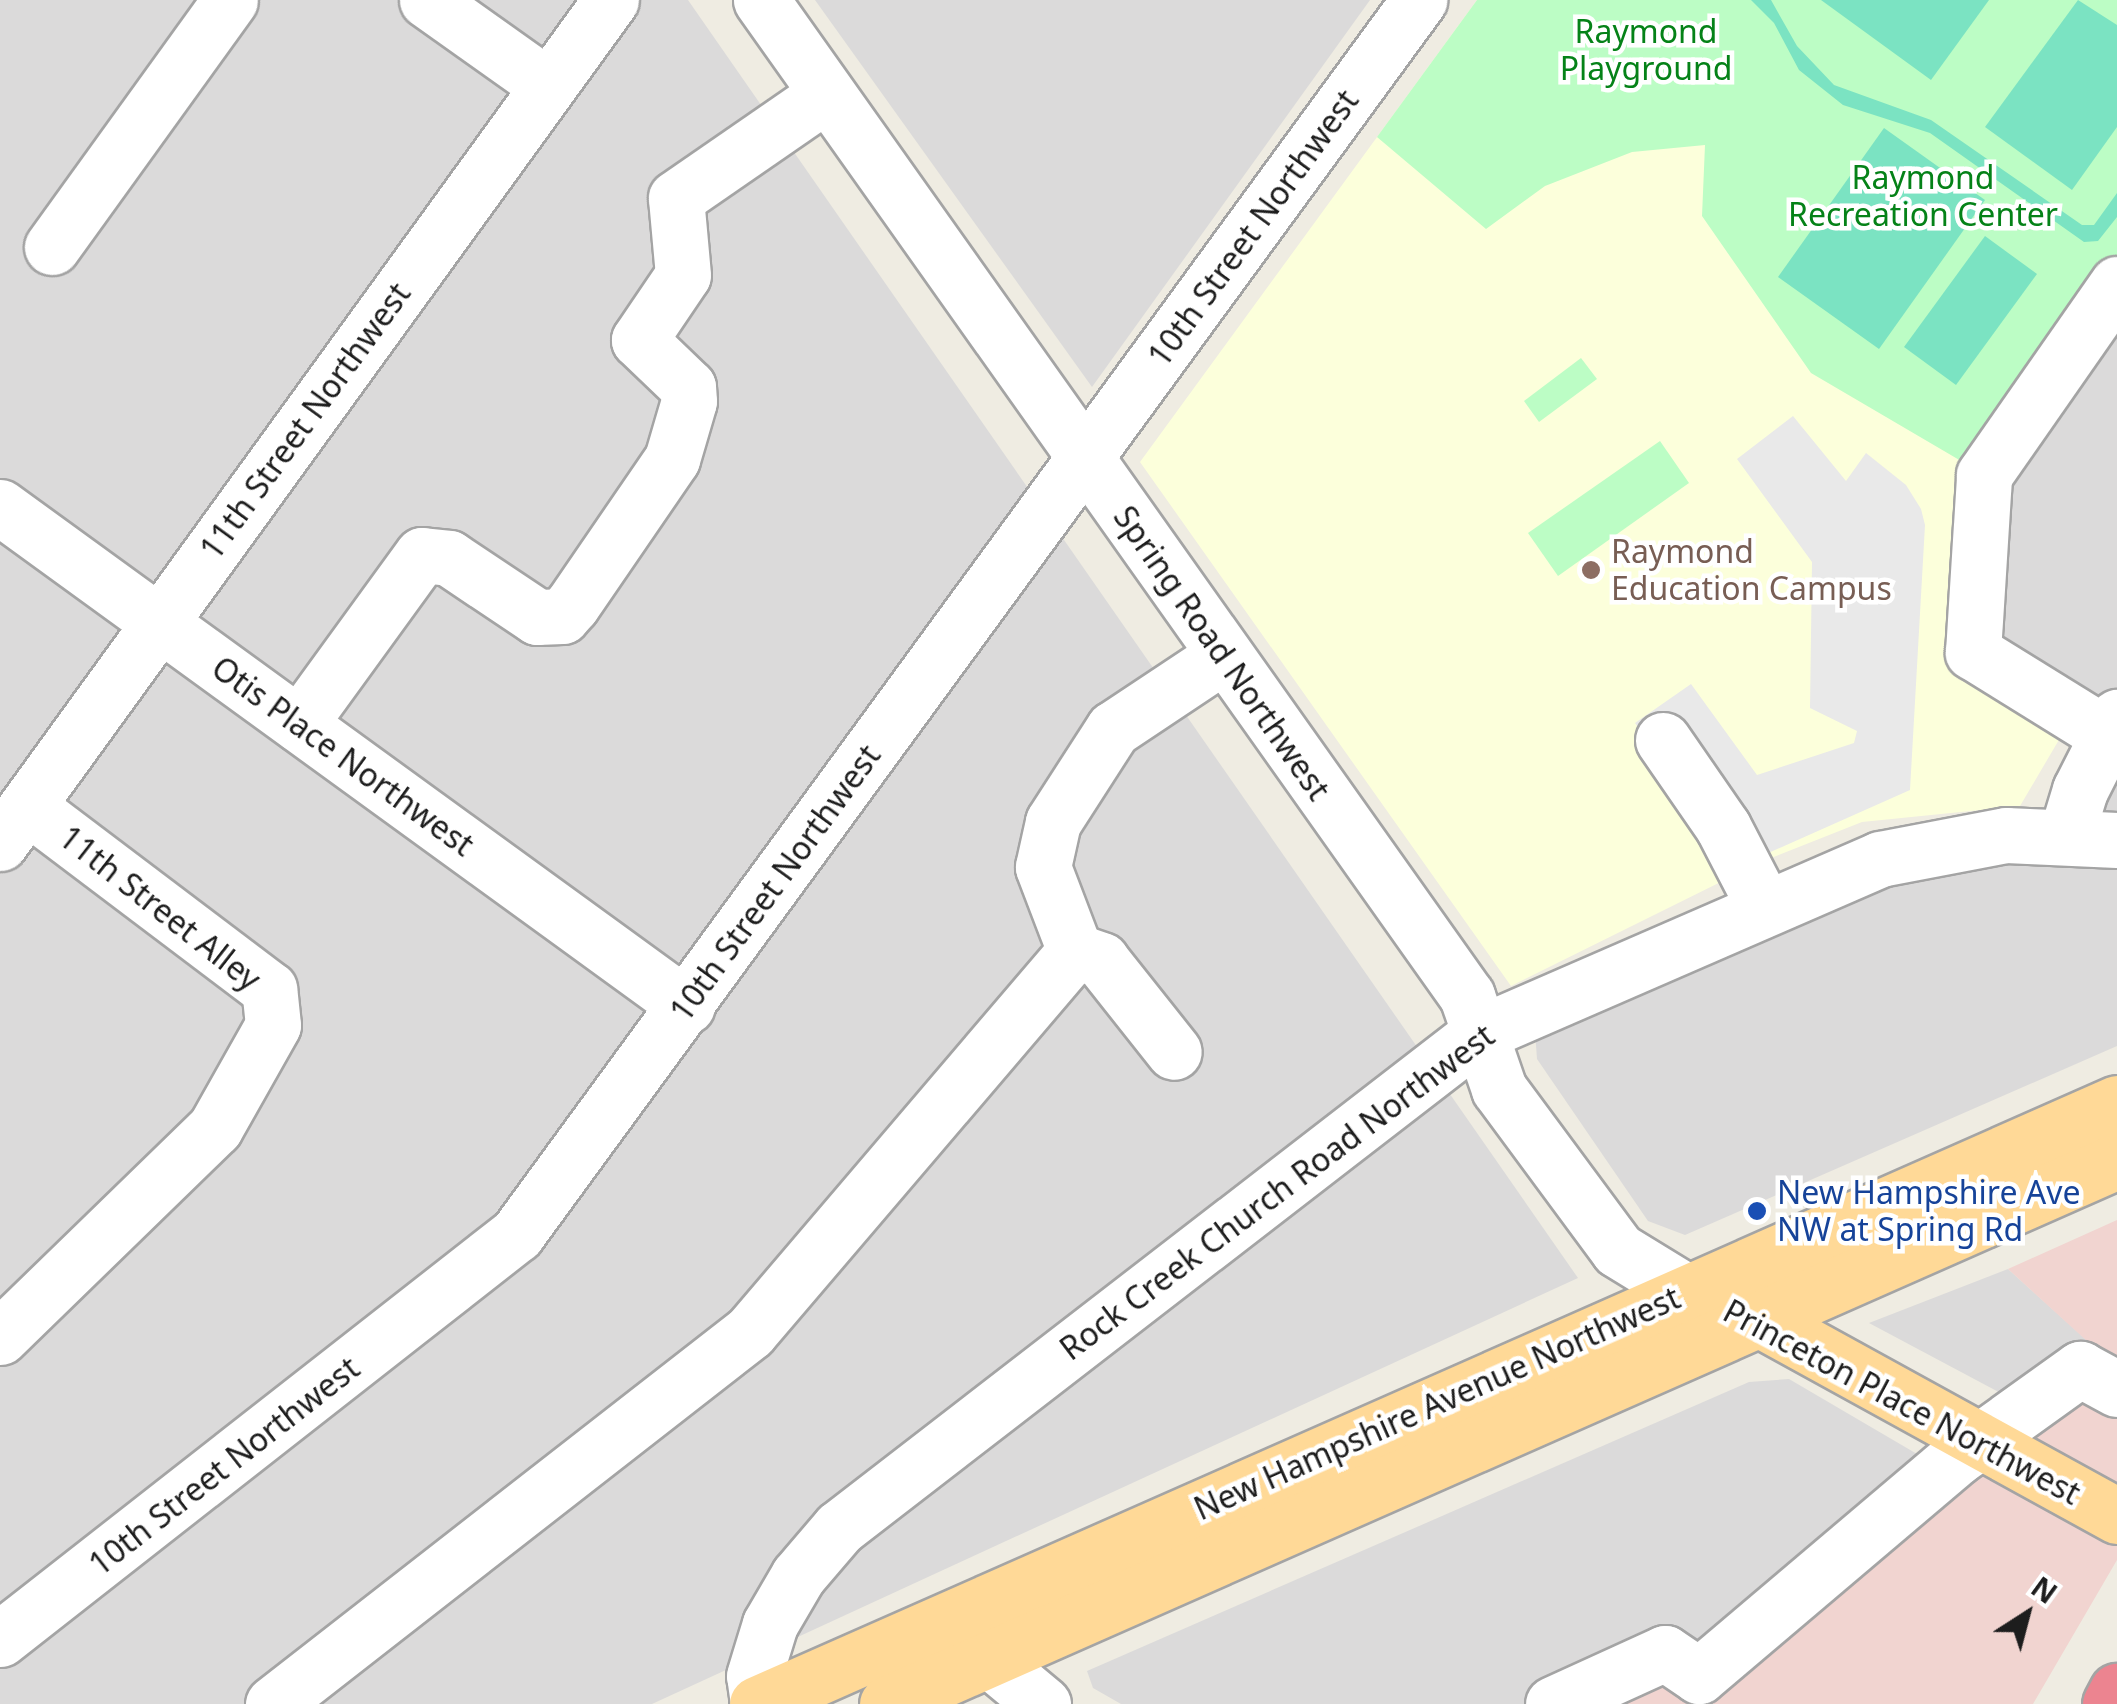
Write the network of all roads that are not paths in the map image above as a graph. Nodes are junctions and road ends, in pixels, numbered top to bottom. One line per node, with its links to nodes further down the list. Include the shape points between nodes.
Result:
1 (230, 0): 8 (street)
2 (427, 0): 6 (street)
3 (610, 0): 6 (street, 11th Street Northwest)
4 (761, 0): 7 (street, Spring Road Northwest)
5 (1419, 0): 10 (street, 10th Street Northwest)
6 (548, 86): 12 (street, 11th Street Northwest)
7 (827, 94): 10 (street, Spring Road Northwest); 14 (street, via 676,198 683,275 639,340 688,387 689,401 672,460 572,605 562,616 537,616 449,558 422,555)
8 (52, 247)
9 (2117, 284): 15 (street, via 1984,475 1973,652)
10 (1084, 459): 13 (street, Spring Road Northwest); 21 (street, 10th Street Northwest)
11 (0, 507): 12 (street, Otis Place Northwest)
12 (160, 622): 14 (street, Otis Place Northwest); 17 (street, 11th Street Northwest)
13 (1223, 656): 20 (street, via 1113,729 1052,822 1044,868); 22 (street, Spring Road Northwest, via 1468,996)
14 (299, 724): 21 (street, Otis Place Northwest)
15 (2112, 726): 18 (street)
16 (1663, 740): 19 (street, via 1723,828)
17 (13, 824): 28 (street, 11th Street Alley, via 269,989 272,1025 215,1128)
18 (2091, 838): 19 (street, Rock Creek Church Road Northwest, via 2006,834 1880,859)
19 (1764, 906): 22 (street, Rock Creek Church Road Northwest)
20 (1074, 951): 23 (street, via 1102,960); 35 (street, via 750,1332)
21 (687, 1006): 33 (street, 10th Street Northwest, via 529,1219 489,1261)
22 (1480, 1032): 26 (street, Spring Road Northwest, via 1499,1089 1618,1250); 36 (street, Rock Creek Church Road Northwest, via 839,1528 798,1576 770,1624 754,1676)
23 (1174, 1052)
24 (2117, 1102): 26 (main road, New Hampshire Avenue Northwest)
25 (2117, 1161): 27 (main road, New Hampshire Avenue Northwest)
26 (1685, 1292): 27 (street, Princeton Place Northwest); 32 (main road, New Hampshire Avenue Northwest)
27 (1759, 1320): 30 (main road, Princeton Place Northwest); 32 (main road, New Hampshire Avenue Northwest)
28 (0, 1336)
29 (2117, 1389): 30 (street, via 2080,1369)
30 (1982, 1441): 31 (main road, Princeton Place Northwest); 39 (street, via 1699,1676 1665,1652)
31 (2117, 1516)
32 (977, 1637): 36 (main road, New Hampshire Avenue Northwest); 37 (main road, New Hampshire Avenue Northwest); 38 (street)
33 (0, 1639)
34 (2117, 1692): 40 (highway)
35 (274, 1704)
36 (757, 1704)
37 (888, 1704)
38 (1043, 1704)
39 (1553, 1704)
40 (2110, 1704)

